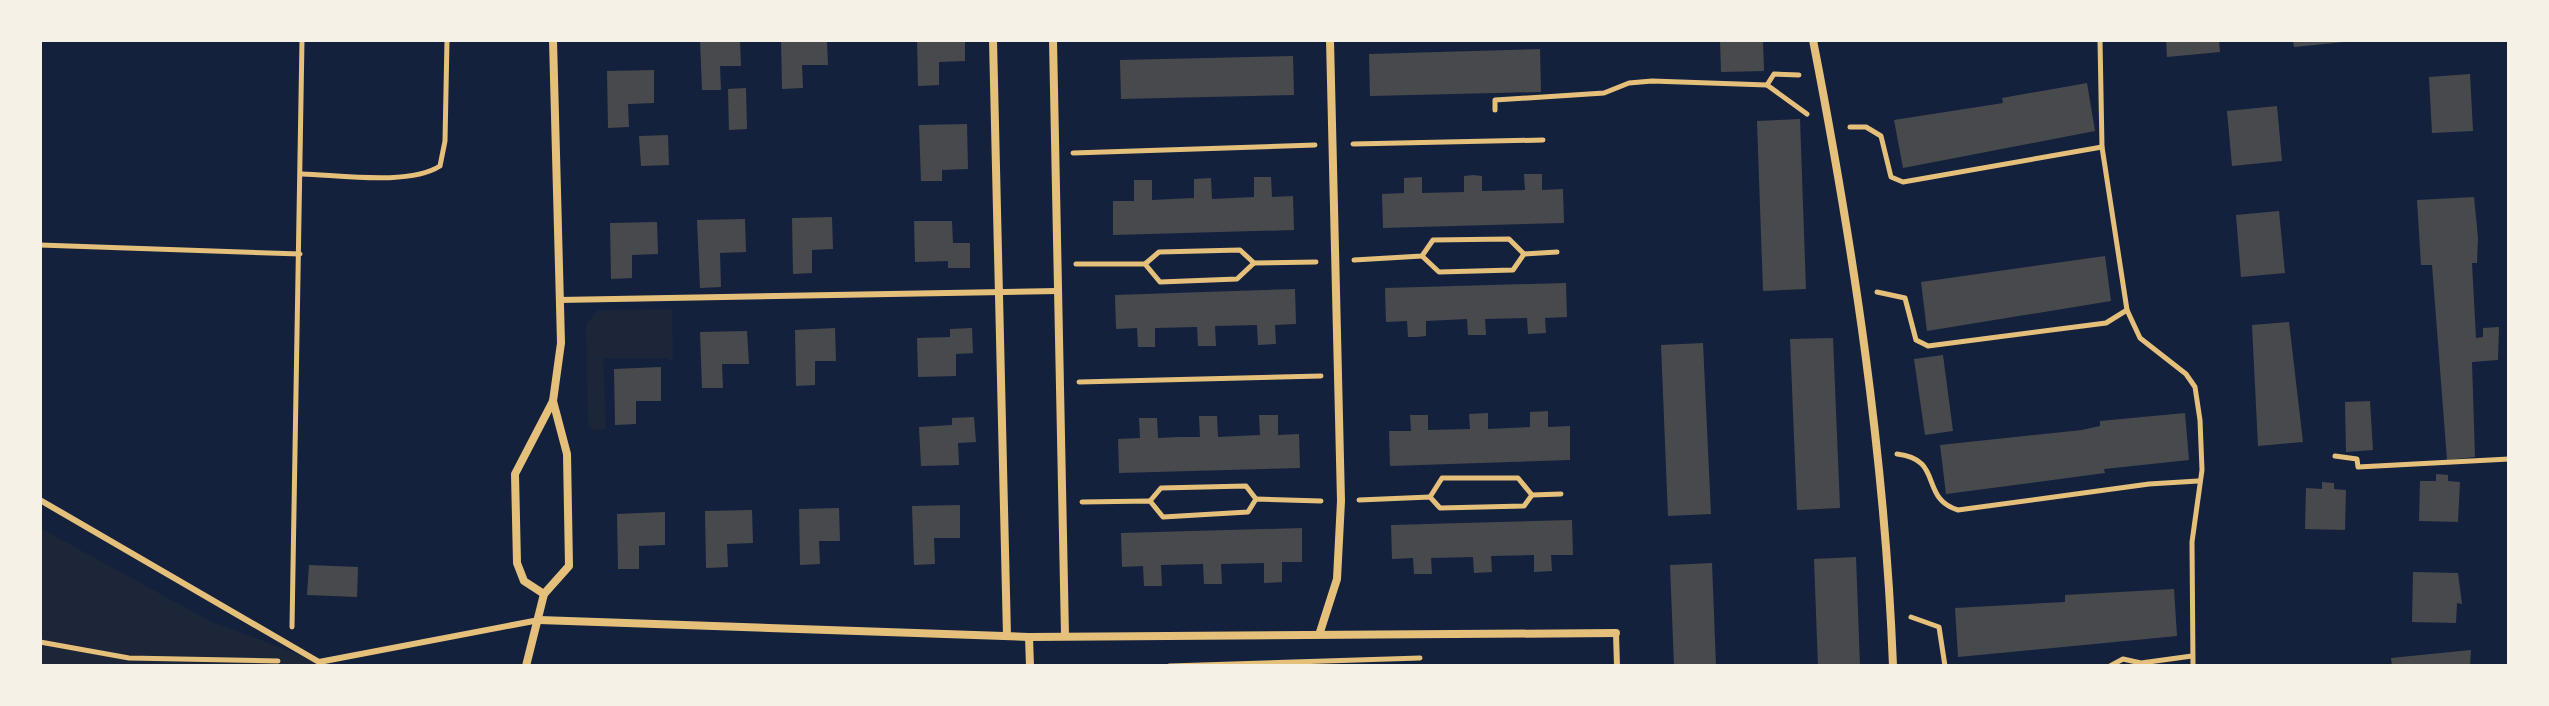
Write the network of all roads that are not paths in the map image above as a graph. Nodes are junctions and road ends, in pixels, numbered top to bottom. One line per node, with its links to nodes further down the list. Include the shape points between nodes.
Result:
1 (553, 40): 8 (street)
2 (993, 40): 6 (street)
3 (1053, 40): 7 (street)
4 (1330, 40): 13 (street, via 1341,501 1337,579)
5 (1813, 40): 21 (street, via 1857,293)
6 (1000, 291): 7 (lane); 8 (lane); 16 (street)
7 (1057, 291): 15 (street)
8 (559, 300): 9 (street, via 561,343)
9 (553, 401): 11 (street, via 567,454 569,566); 11 (street, via 515,474 517,563 524,581)
10 (40, 500): 12 (lane, via 319,662)
11 (544, 594): 12 (street)
12 (539, 620): 16 (street); 18 (street)
13 (1320, 632): 14 (street); 15 (street)
14 (1616, 633): 20 (lane)
15 (1065, 635): 17 (street)
16 (1007, 636): 17 (street)
17 (1029, 637): 19 (street)
18 (526, 666)
19 (1030, 666)
20 (1617, 666)
21 (1893, 666)

